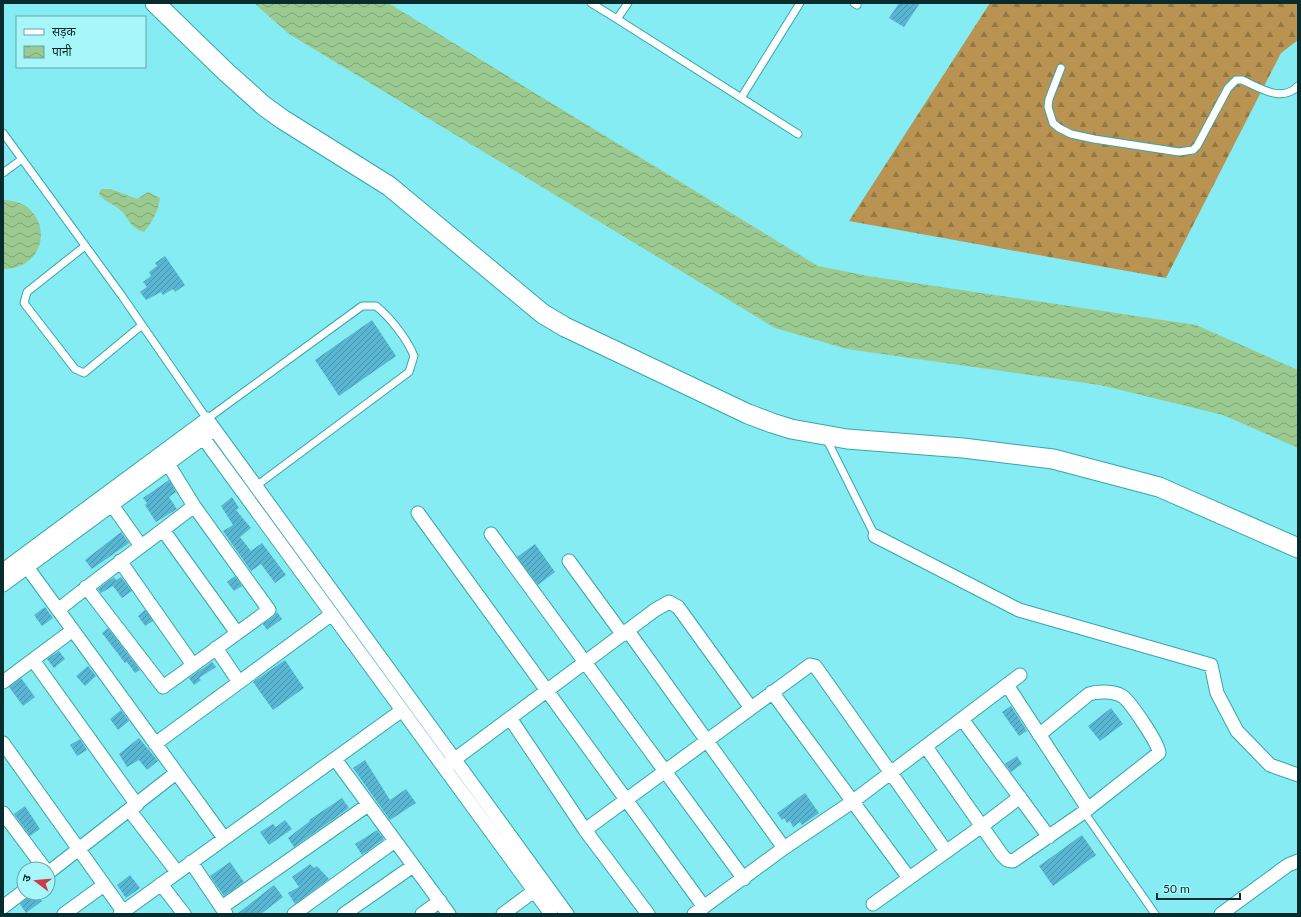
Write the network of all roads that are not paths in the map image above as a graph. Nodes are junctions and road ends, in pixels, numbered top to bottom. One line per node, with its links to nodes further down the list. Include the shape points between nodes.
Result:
1 (155, 3): 17 (street, via 264,106 389,186 543,314 748,414 791,429)
2 (591, 3): 5 (lane)
3 (628, 3): 5 (lane)
4 (800, 3): 8 (lane)
5 (617, 19): 8 (lane)
6 (1061, 68): 7 (lane, via 1048,107 1053,122 1059,128 1071,134 1094,139 1179,152 1193,150 1197,146 1228,88 1236,80 1285,95)
7 (1298, 86)
8 (741, 98): 10 (lane)
9 (3, 133): 11 (lane)
10 (798, 134)
11 (22, 159): 12 (lane); 13 (lane)
12 (3, 173)
13 (85, 246): 14 (lane); 14 (lane, via 27,292 24,303 75,370 84,373)
14 (142, 326): 15 (lane)
15 (211, 424): 16 (street); 19 (street); 19 (lane, via 362,306 376,306 383,311 411,348 414,356 409,372)
16 (199, 433): 18 (street); 35 (street)
17 (824, 434): 25 (lane); 27 (street, via 1053,459 1159,487)
18 (165, 459): 20 (street); 21 (street); 31 (street)
19 (256, 486): 59 (street)
20 (112, 505): 26 (street); 30 (street)
21 (194, 506): 23 (street); 37 (street, via 269,610)
22 (418, 513): 47 (street)
23 (163, 530): 26 (street); 37 (street)
24 (491, 534): 41 (street)
25 (875, 536): 63 (street, via 1019,610 1211,665 1217,693 1237,731 1270,765)
26 (141, 546): 28 (street)
27 (1298, 548)
28 (120, 561): 33 (street); 42 (street)
29 (569, 561): 38 (street)
30 (27, 567): 32 (street); 34 (street)
31 (3, 570)
32 (3, 585)
33 (86, 587): 34 (street); 42 (street, via 163,687)
34 (58, 610): 36 (street)
35 (332, 614): 45 (street); 50 (street)
36 (73, 630): 40 (street); 56 (street)
37 (238, 633): 39 (street)
38 (626, 633): 41 (street); 49 (street, via 664,603 673,603); 54 (street)
39 (216, 648): 42 (street); 45 (street)
40 (33, 660): 44 (street); 68 (street)
41 (585, 663): 47 (street); 60 (street)
42 (193, 665)
43 (1020, 675): 46 (street)
44 (3, 682)
45 (240, 682): 56 (street)
46 (1007, 685): 52 (street); 53 (street)
47 (547, 691): 51 (street); 65 (street)
48 (772, 692): 49 (street); 62 (street, via 806,666 815,666); 66 (street)
49 (751, 708): 54 (street)
50 (402, 711): 58 (street); 59 (street)
51 (510, 718): 59 (street); 72 (street)
52 (962, 719): 57 (street); 64 (street)
53 (1040, 735): 69 (street); 69 (street, via 1089,694 1098,692 1123,697 1156,743 1159,753 1155,757)
54 (707, 740): 60 (street); 76 (street)
55 (3, 743): 77 (street)
56 (155, 744): 61 (street)
57 (926, 747): 62 (street); 71 (street)
58 (335, 759): 67 (street); 74 (street)
59 (449, 763): 89 (street); 107 (street)
60 (665, 771): 65 (street); 86 (street)
61 (176, 773): 68 (street); 74 (street)
62 (891, 773): 66 (street); 78 (street)
63 (1298, 775)
64 (1020, 797): 71 (street); 73 (street)
65 (626, 800): 72 (street); 96 (street)
66 (852, 802): 76 (street); 85 (street)
67 (368, 805): 75 (street); 95 (street)
68 (133, 808): 77 (street); 84 (street)
69 (1086, 810): 73 (street); 109 (lane)
70 (3, 813): 79 (street)
71 (982, 826): 73 (street, via 1002,855 1013,861); 78 (street)
72 (585, 830): 108 (street)
73 (1049, 837)
74 (224, 838): 81 (street)
75 (395, 841): 82 (street); 101 (street)
76 (784, 848): 86 (street)
77 (79, 850): 83 (street); 88 (street)
78 (946, 851): 85 (street)
79 (38, 861)
80 (1298, 861): 110 (street, via 1288,865)
81 (191, 862): 84 (street); 95 (street)
82 (413, 866): 91 (street); 102 (street)
83 (56, 867)
84 (177, 872): 87 (street)
85 (909, 878): 92 (street)
86 (744, 879): 96 (street)
87 (161, 884): 97 (street); 100 (street)
88 (104, 885): 97 (street); 99 (street)
89 (534, 891): 105 (street); 106 (street)
90 (16, 897): 93 (street)
91 (440, 901): 103 (street); 104 (street)
92 (873, 904)
93 (3, 907)
94 (3, 910): 98 (street)
95 (224, 911)
96 (699, 911)
97 (123, 913)
98 (6, 914)
99 (64, 914)
100 (184, 914)
101 (294, 914)
102 (344, 914)
103 (422, 914)
104 (449, 914)
105 (503, 914)
106 (551, 914)
107 (567, 914)
108 (648, 914)
109 (1155, 914)
110 (1221, 914)

